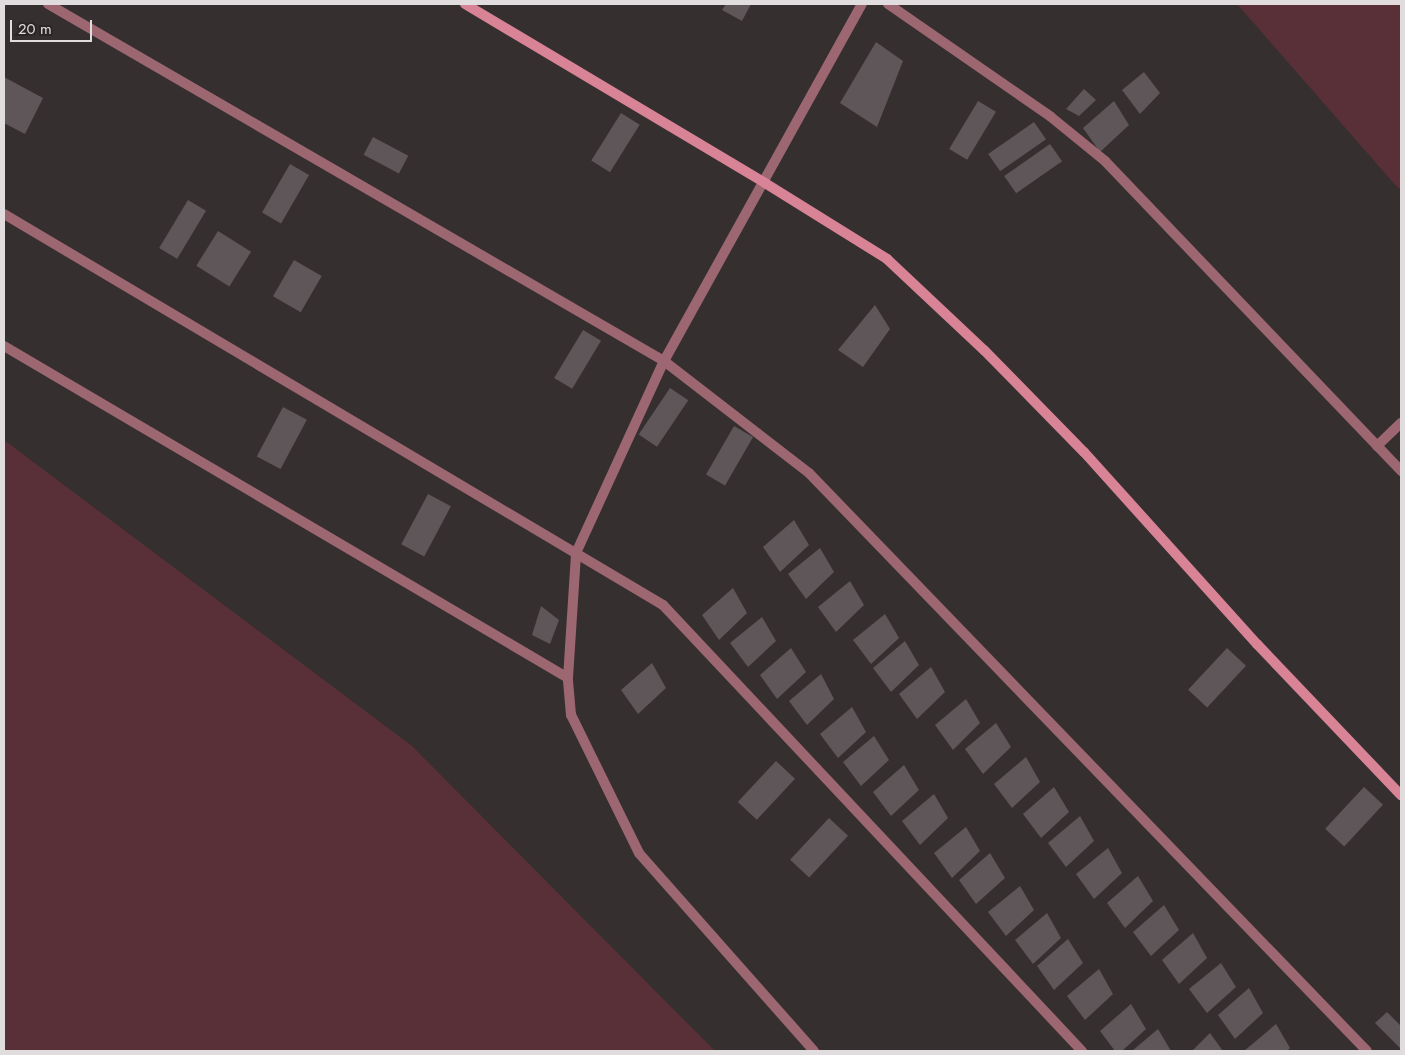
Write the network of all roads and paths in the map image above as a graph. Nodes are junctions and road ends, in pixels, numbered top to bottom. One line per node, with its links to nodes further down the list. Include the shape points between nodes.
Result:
1 (48, 4): 8 (street)
2 (465, 4): 5 (street)
3 (862, 4): 5 (street)
4 (888, 4): 10 (street, via 1051,117 1104,161)
5 (765, 183): 8 (street); 14 (street, via 887,259 984,350 1084,452 1257,644)
6 (4, 214): 12 (street)
7 (4, 346): 13 (street)
8 (664, 361): 12 (street); 17 (street, via 809,473)
9 (1401, 422): 10 (street)
10 (1377, 446): 11 (street)
11 (1401, 471)
12 (576, 553): 13 (street); 16 (street, via 663,605)
13 (568, 678): 15 (street, via 571,715 639,853)
14 (1401, 795)
15 (814, 1051)
16 (1082, 1051)
17 (1367, 1051)

